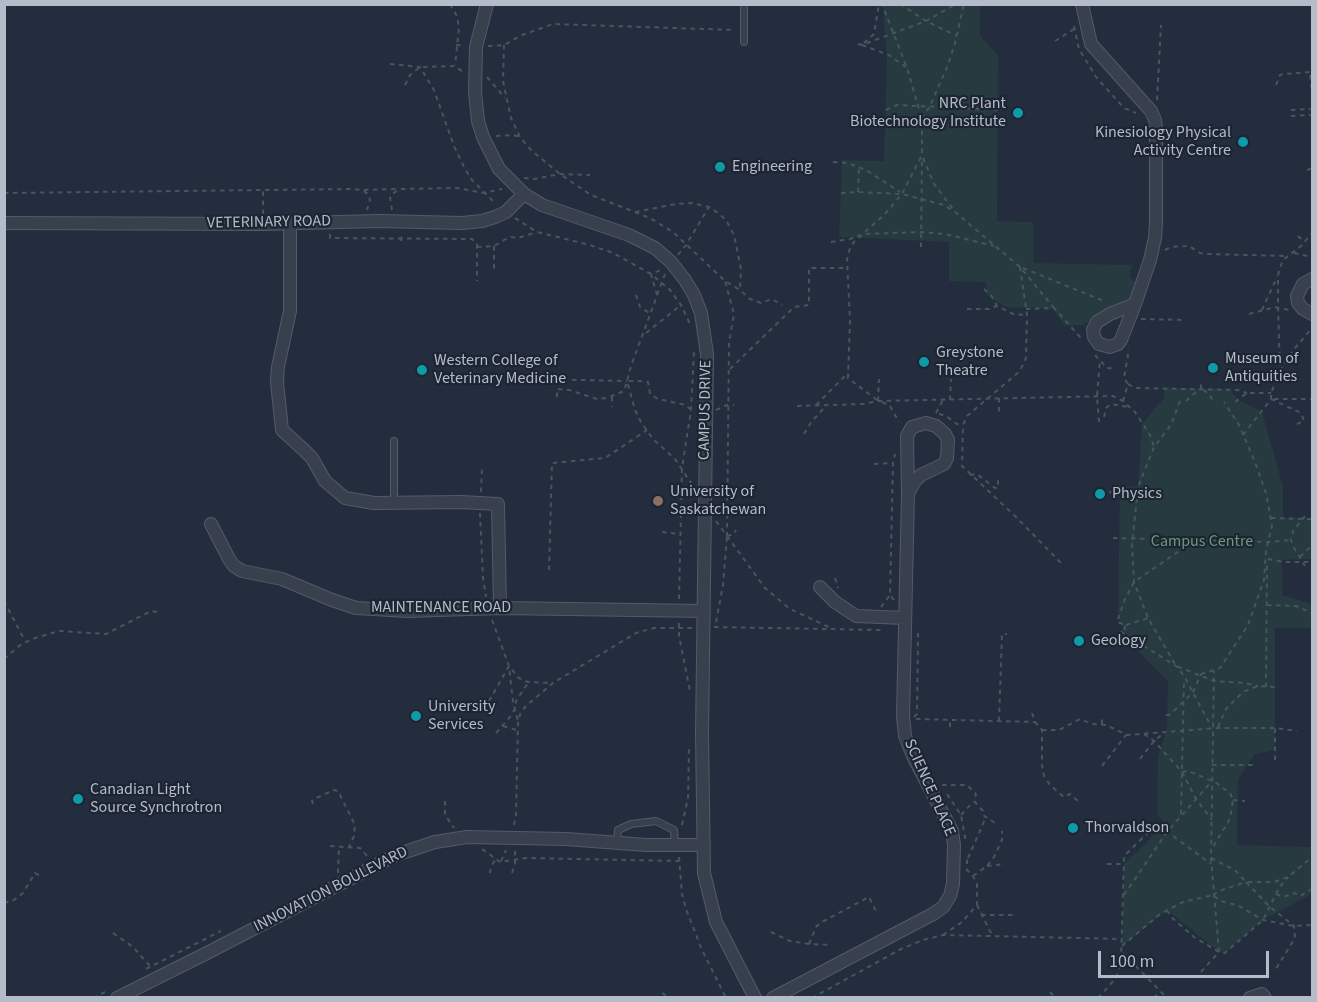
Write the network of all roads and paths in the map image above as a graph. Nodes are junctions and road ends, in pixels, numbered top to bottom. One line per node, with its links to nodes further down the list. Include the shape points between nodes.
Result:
1 (450, 4): 17 (path, via 459,28)
2 (487, 4): 19 (street, CAMPUS DRIVE)
3 (744, 4): 11 (lane)
4 (880, 4): 12 (path); 16 (path, via 874,34)
5 (900, 4): 9 (path)
6 (956, 4): 9 (path)
7 (964, 4): 13 (path)
8 (1082, 4): 103 (street, via 1091,44 1155,120 1155,238)
9 (926, 21): 12 (path); 13 (path)
10 (1074, 29): 14 (path)
11 (744, 30): 15 (lane); 18 (path, via 553,24)
12 (893, 33): 16 (path); 23 (path)
13 (957, 36): 30 (path)
14 (1055, 41)
15 (744, 42)
16 (860, 44): 23 (path, via 889,55)
17 (456, 45): 19 (path); 21 (path)
18 (504, 45): 19 (path); 28 (path, via 502,69)
19 (476, 46): 24 (street, CAMPUS DRIVE)
20 (390, 64): 22 (path)
21 (455, 66): 22 (path); 24 (path, via 464,74)
22 (420, 67): 25 (path); 53 (path, via 434,90 453,146)
23 (907, 68): 29 (path)
24 (475, 74): 28 (path, via 486,76); 47 (street, CAMPUS DRIVE, via 476,108 483,137 500,169)
25 (405, 85)
26 (1276, 85): 27 (path, via 1280,75 1311,73)
27 (1312, 92)
28 (507, 100): 39 (path)
29 (919, 106): 30 (path); 32 (path, via 897,105); 37 (path)
30 (930, 106): 33 (path); 37 (path)
31 (1312, 109): 34 (path)
32 (886, 110)
33 (1002, 110)
34 (1291, 110)
35 (1312, 115): 36 (path)
36 (1291, 116)
37 (922, 118): 40 (path)
38 (492, 136): 39 (path)
39 (520, 137): 45 (path)
40 (922, 155): 56 (path); 57 (path); 62 (path, via 933,184)
41 (833, 162): 42 (path)
42 (859, 167): 51 (path); 56 (path)
43 (1312, 168): 44 (path)
44 (1306, 170)
45 (560, 174): 46 (path); 47 (path, via 534,179 519,177); 61 (path, via 591,195)
46 (590, 175)
47 (513, 183): 53 (path); 55 (street, CAMPUS DRIVE)
48 (400, 189): 50 (path); 53 (path, via 457,188); 65 (path, via 390,198)
49 (263, 190): 50 (path); 52 (path); 68 (path)
50 (362, 190): 63 (path, via 370,200 364,213)
51 (858, 192): 54 (path); 56 (path)
52 (4, 193)
53 (484, 193): 60 (path)
54 (841, 193)
55 (524, 194): 60 (street, VETERINARY ROAD); 89 (street, CAMPUS DRIVE, via 542,205 643,242)
56 (902, 194): 57 (path); 72 (path)
57 (921, 199): 62 (path); 70 (path)
58 (716, 203): 59 (path)
59 (710, 208): 61 (path, via 692,203); 78 (path); 100 (path, via 726,220 734,235 741,269)
60 (506, 212): 65 (street, VETERINARY ROAD, via 482,221); 69 (path)
61 (635, 212): 78 (path, via 672,232)
62 (955, 212): 81 (path)
63 (366, 221): 64 (street, VETERINARY ROAD); 65 (street, VETERINARY ROAD); 74 (path)
64 (330, 222): 67 (street, VETERINARY ROAD); 74 (path, via 330,238)
65 (398, 222): 75 (path)
66 (4, 223): 68 (street, VETERINARY ROAD)
67 (290, 223): 68 (street, VETERINARY ROAD); 184 (street, via 290,310 277,382 282,430 312,458 325,481 345,498)
68 (262, 224)
69 (537, 232): 80 (path, via 506,238); 93 (path, via 607,250)
70 (921, 232): 72 (path); 81 (path); 83 (path)
71 (1312, 233): 77 (path)
72 (863, 234): 76 (path); 91 (path, via 849,251)
73 (1298, 236): 77 (path)
74 (369, 238): 75 (path)
75 (401, 240): 82 (path, via 472,239)
76 (831, 242)
77 (1305, 242): 85 (path)
78 (686, 245): 89 (path); 97 (path)
79 (1197, 245): 84 (path)
80 (494, 246): 82 (path); 92 (path)
81 (994, 246): 90 (path)
82 (477, 247): 96 (path)
83 (921, 247)
84 (1195, 250): 86 (path, via 1207,254); 87 (path, via 1189,246 1171,247)
85 (1294, 252): 86 (path); 88 (path)
86 (1288, 256): 94 (path)
87 (1161, 257)
88 (1312, 257)
89 (671, 262): 213 (street, CAMPUS DRIVE, via 694,295 706,347)
90 (1020, 267): 108 (path); 110 (path); 111 (path)
91 (848, 268): 128 (path, via 809,268 809,305 794,307); 130 (path)
92 (494, 269)
93 (651, 274): 98 (path); 98 (path, via 667,268); 102 (path)
94 (1278, 275): 112 (path); 129 (path)
95 (1312, 279): 115 (street, via 1303,284 1297,296 1298,303)
96 (477, 281)
97 (725, 281): 100 (path); 128 (path, via 734,314)
98 (663, 282): 102 (path); 104 (path)
99 (984, 289): 106 (path)
100 (740, 290): 105 (path, via 761,303 772,299)
101 (636, 294): 113 (path, via 640,307)
102 (658, 297): 113 (path)
103 (1135, 304): 111 (street); 123 (street)
104 (681, 305): 119 (path); 121 (path)
105 (782, 305)
106 (997, 306): 109 (path); 116 (path)
107 (1275, 307): 112 (path)
108 (1054, 308): 110 (path); 122 (path)
109 (967, 309)
110 (1026, 309): 116 (path)
111 (1119, 309): 123 (street, via 1097,322 1094,333 1099,344 1106,347)
112 (1262, 312): 114 (path)
113 (651, 314): 121 (path)
114 (1249, 314)
115 (1312, 314)
116 (1027, 315): 143 (path, via 1024,364)
117 (1140, 318): 118 (path)
118 (1186, 320)
119 (691, 327)
120 (1312, 328): 129 (path)
121 (644, 335): 134 (path)
122 (1083, 341)
123 (1126, 343): 136 (path, via 1124,378)
124 (694, 351): 161 (path)
125 (1094, 354): 126 (path)
126 (1100, 360): 127 (path, via 1107,368); 140 (path)
127 (1115, 369)
128 (729, 370): 194 (path)
129 (1280, 371): 139 (path)
130 (848, 373): 150 (path, via 851,382); 159 (path)
131 (536, 379): 134 (path)
132 (879, 379): 150 (path)
133 (951, 379): 148 (path)
134 (627, 381): 142 (path, via 624,391); 161 (path, via 648,382 650,394); 168 (path, via 634,410)
135 (1201, 381): 137 (path)
136 (1128, 384): 137 (path, via 1135,388); 149 (path)
137 (1201, 389): 138 (path); 152 (path); 153 (path)
138 (1248, 393): 139 (path); 155 (path)
139 (1271, 393): 145 (path)
140 (1097, 396): 144 (path); 149 (path); 166 (path)
141 (557, 397): 142 (path, via 557,389 597,399)
142 (612, 397): 158 (path)
143 (989, 398): 144 (path); 148 (path); 178 (path, via 967,416 963,425 962,466)
144 (999, 398): 163 (path)
145 (1271, 399): 146 (path); 167 (path, via 1301,412 1304,421); 170 (path)
146 (1312, 399)
147 (943, 400): 148 (path); 150 (path); 162 (path)
148 (950, 400)
149 (1123, 400): 160 (path)
150 (878, 401): 156 (path); 165 (path, via 890,406)
151 (1180, 401): 172 (path, via 1171,425)
152 (1186, 401)
153 (1214, 402)
154 (1224, 402): 170 (path)
155 (1234, 402)
156 (827, 405): 159 (path); 169 (path)
157 (798, 406): 159 (path)
158 (612, 407)
159 (814, 407)
160 (1131, 407): 164 (path, via 1111,404); 172 (path)
161 (691, 410): 176 (path)
162 (936, 413)
163 (999, 413)
164 (1104, 417)
165 (899, 422)
166 (1099, 422)
167 (1298, 424)
168 (647, 430): 176 (path); 207 (path, via 605,458 552,464)
169 (804, 434)
170 (1243, 435): 186 (path, via 1260,476)
171 (394, 441): 184 (lane)
172 (1154, 447): 182 (path)
173 (906, 463): 177 (street); 177 (street, SCIENCE PLACE, via 909,430 916,424 931,423 948,440 947,458 944,464); 183 (street, SCIENCE PLACE)
174 (874, 464): 175 (path)
175 (893, 464)
176 (682, 468): 180 (path); 193 (path)
177 (926, 471): 183 (street, SCIENCE PLACE)
178 (970, 475): 179 (path, via 977,474 995,488); 205 (path)
179 (998, 479)
180 (693, 486)
181 (1109, 492): 182 (path)
182 (1137, 493): 196 (path)
183 (908, 494): 218 (street, SCIENCE PLACE)
184 (394, 502): 212 (street, via 498,504)
185 (1305, 516): 187 (path)
186 (1270, 518): 187 (path); 199 (path)
187 (1301, 518): 188 (path); 197 (path)
188 (1312, 519)
189 (716, 520): 194 (path)
190 (211, 524): 212 (street, MAINTENANCE ROAD, via 234,566 248,573 282,579 351,607 408,611)
191 (736, 530): 194 (path)
192 (663, 532): 193 (path)
193 (681, 534): 215 (path)
194 (727, 536): 220 (path, via 723,585); 222 (path, via 765,588 790,609)
195 (1113, 537): 196 (path)
196 (1132, 538): 198 (path); 208 (path)
197 (1291, 540): 199 (path); 201 (path)
198 (1203, 541): 199 (path); 208 (path, via 1182,549)
199 (1268, 542): 202 (path)
200 (1312, 545): 201 (path)
201 (1300, 557): 203 (path)
202 (1267, 558): 203 (path); 211 (path); 228 (path, via 1260,595 1248,625 1227,659)
203 (1303, 562): 204 (path); 206 (path)
204 (1312, 562)
205 (1062, 564)
206 (1305, 566)
207 (549, 570)
208 (1134, 582): 217 (path); 219 (path, via 1117,622)
209 (820, 587): 218 (street, via 856,616)
210 (4, 601): 225 (path)
211 (1267, 604): 216 (path, via 1296,606); 235 (path)
212 (500, 608): 215 (street, MAINTENANCE ROAD)
213 (704, 611): 215 (street, MAINTENANCE ROAD); 220 (street, CAMPUS DRIVE)
214 (160, 612): 225 (path, via 151,611 106,634 59,632)
215 (679, 612): 221 (path)
216 (1312, 612)
217 (1148, 618): 219 (path); 227 (path)
218 (905, 623): 244 (path, via 918,628 917,714); 350 (street, SCIENCE PLACE, via 905,736 952,831 955,872 950,896 943,907 916,924)
219 (1126, 626): 227 (path, via 1120,631)
220 (709, 627): 221 (path); 222 (path); 295 (street, CAMPUS DRIVE)
221 (678, 628): 233 (path, via 636,633); 238 (path)
222 (834, 629): 223 (path)
223 (884, 630)
224 (1007, 634): 246 (path, via 1002,634)
225 (25, 642): 226 (path)
226 (4, 659)
227 (1176, 666): 229 (path); 230 (path)
228 (1214, 671): 229 (path); 231 (path)
229 (1201, 674): 231 (path); 237 (path)
230 (1184, 676): 237 (path); 240 (path)
231 (1214, 681): 234 (path); 253 (path)
232 (528, 682): 233 (path); 239 (path, via 509,666); 250 (path)
233 (553, 683): 256 (path, via 521,712)
234 (1258, 686): 235 (path); 254 (path, via 1237,696)
235 (1266, 687): 236 (path)
236 (1276, 687)
237 (1192, 692): 240 (path); 253 (path)
238 (690, 699)
239 (489, 701)
240 (1184, 702): 242 (path); 258 (path)
241 (1032, 713): 247 (path)
242 (1166, 715)
243 (1102, 717): 249 (path)
244 (913, 718): 245 (path); 248 (path)
245 (950, 719): 246 (path); 251 (path)
246 (999, 721): 247 (path)
247 (1034, 722): 252 (path); 257 (path)
248 (912, 723)
249 (1102, 724): 257 (path, via 1080,719 1059,730); 263 (path)
250 (503, 726): 256 (path); 261 (path)
251 (950, 727)
252 (1032, 728)
253 (1212, 728): 254 (path); 258 (path); 268 (path)
254 (1218, 728): 255 (path)
255 (1275, 728): 259 (path); 267 (path)
256 (518, 730): 289 (path)
257 (1042, 730): 281 (path, via 1044,776 1064,797 1070,794)
258 (1183, 730): 260 (path); 271 (path)
259 (1297, 731)
260 (1167, 732): 262 (path); 264 (path)
261 (496, 733)
262 (1141, 733): 263 (path); 264 (path)
263 (1127, 735): 270 (path)
264 (1154, 741): 266 (path); 271 (path)
265 (689, 745): 294 (path, via 688,798)
266 (1140, 759)
267 (1275, 760)
268 (1212, 765): 269 (path); 273 (path)
269 (1257, 765)
270 (1102, 766)
271 (1182, 772): 273 (path); 277 (path); 284 (path)
272 (936, 780): 274 (path)
273 (1212, 781): 277 (path); 278 (path, via 1230,792); 286 (path)
274 (940, 785): 276 (path, via 967,785); 283 (path)
275 (975, 786): 276 (path)
276 (974, 792): 279 (path)
277 (1196, 799): 284 (path); 286 (path)
278 (1233, 800): 280 (path); 299 (path, via 1230,819)
279 (974, 801): 283 (path); 285 (path)
280 (1245, 801)
281 (1080, 803)
282 (313, 804): 298 (path, via 314,799 338,791 355,825)
283 (960, 815): 304 (path)
284 (1181, 816): 291 (path)
285 (988, 818): 288 (path); 304 (path)
286 (1212, 820): 299 (path)
287 (1130, 824): 292 (path)
288 (998, 825)
289 (514, 826)
290 (1002, 831): 309 (path, via 1002,840)
291 (1167, 832): 292 (path, via 1157,824); 308 (path); 319 (path)
292 (1143, 837): 307 (path, via 1124,856)
293 (617, 843): 294 (street, INNOVATION BOULEVARD); 294 (lane, via 618,830 656,821 674,830); 346 (street, INNOVATION BOULEVARD, via 466,837 418,847)
294 (677, 845): 295 (street, INNOVATION BOULEVARD); 348 (path, via 686,909)
295 (704, 845): 349 (street, CAMPUS DRIVE, via 710,906)
296 (330, 846): 297 (path)
297 (339, 846): 298 (path); 311 (path)
298 (348, 847): 300 (path, via 360,848)
299 (1212, 849): 302 (path)
300 (367, 856)
301 (1312, 857): 313 (path)
302 (1211, 858): 308 (path); 315 (path, via 1235,870)
303 (496, 860): 310 (path)
304 (967, 861): 312 (path, via 967,870)
305 (1005, 864): 309 (path)
306 (1107, 864): 307 (path)
307 (1124, 864): 319 (path)
308 (1212, 864): 318 (path)
309 (987, 866): 312 (path)
310 (490, 873)
311 (338, 874)
312 (973, 876): 321 (path)
313 (1288, 877): 315 (path, via 1274,882); 317 (path)
314 (42, 878): 320 (path, via 35,873 23,893)
315 (1246, 882): 318 (path); 322 (path)
316 (1312, 889): 317 (path, via 1299,896)
317 (1276, 894): 322 (path)
318 (1213, 895): 323 (path); 327 (path); 339 (path)
319 (1124, 896): 334 (path)
320 (4, 903)
321 (977, 906): 325 (path); 332 (path)
322 (1269, 906): 327 (path); 329 (path)
323 (1167, 910): 337 (path); 339 (path, via 1194,937)
324 (877, 913): 335 (path, via 869,897 820,923)
325 (981, 915): 326 (path); 333 (path)
326 (1014, 915)
327 (1263, 920): 329 (path); 339 (path, via 1225,953)
328 (1312, 925): 329 (path)
329 (1294, 926): 342 (path, via 1295,938)
330 (771, 932): 335 (path)
331 (113, 933): 340 (path)
332 (943, 935): 333 (path); 351 (path, via 901,949)
333 (993, 936): 334 (path)
334 (1122, 939): 337 (path)
335 (809, 945): 336 (path)
336 (831, 945)
337 (1122, 946): 338 (path)
338 (1122, 952): 343 (path); 353 (path, via 1118,975)
339 (1219, 952): 341 (path)
340 (150, 966)
341 (1201, 972)
342 (1274, 972)
343 (1160, 991): 354 (path); 355 (path)
344 (1050, 992): 352 (path)
345 (662, 993): 347 (path)
346 (117, 998)
347 (670, 998)
348 (726, 998)
349 (755, 998)
350 (773, 998)
351 (812, 998)
352 (1054, 998)
353 (1098, 998)
354 (1154, 998)
355 (1167, 998)
356 (1250, 998): 357 (street, via 1262,994)
357 (1265, 998)

